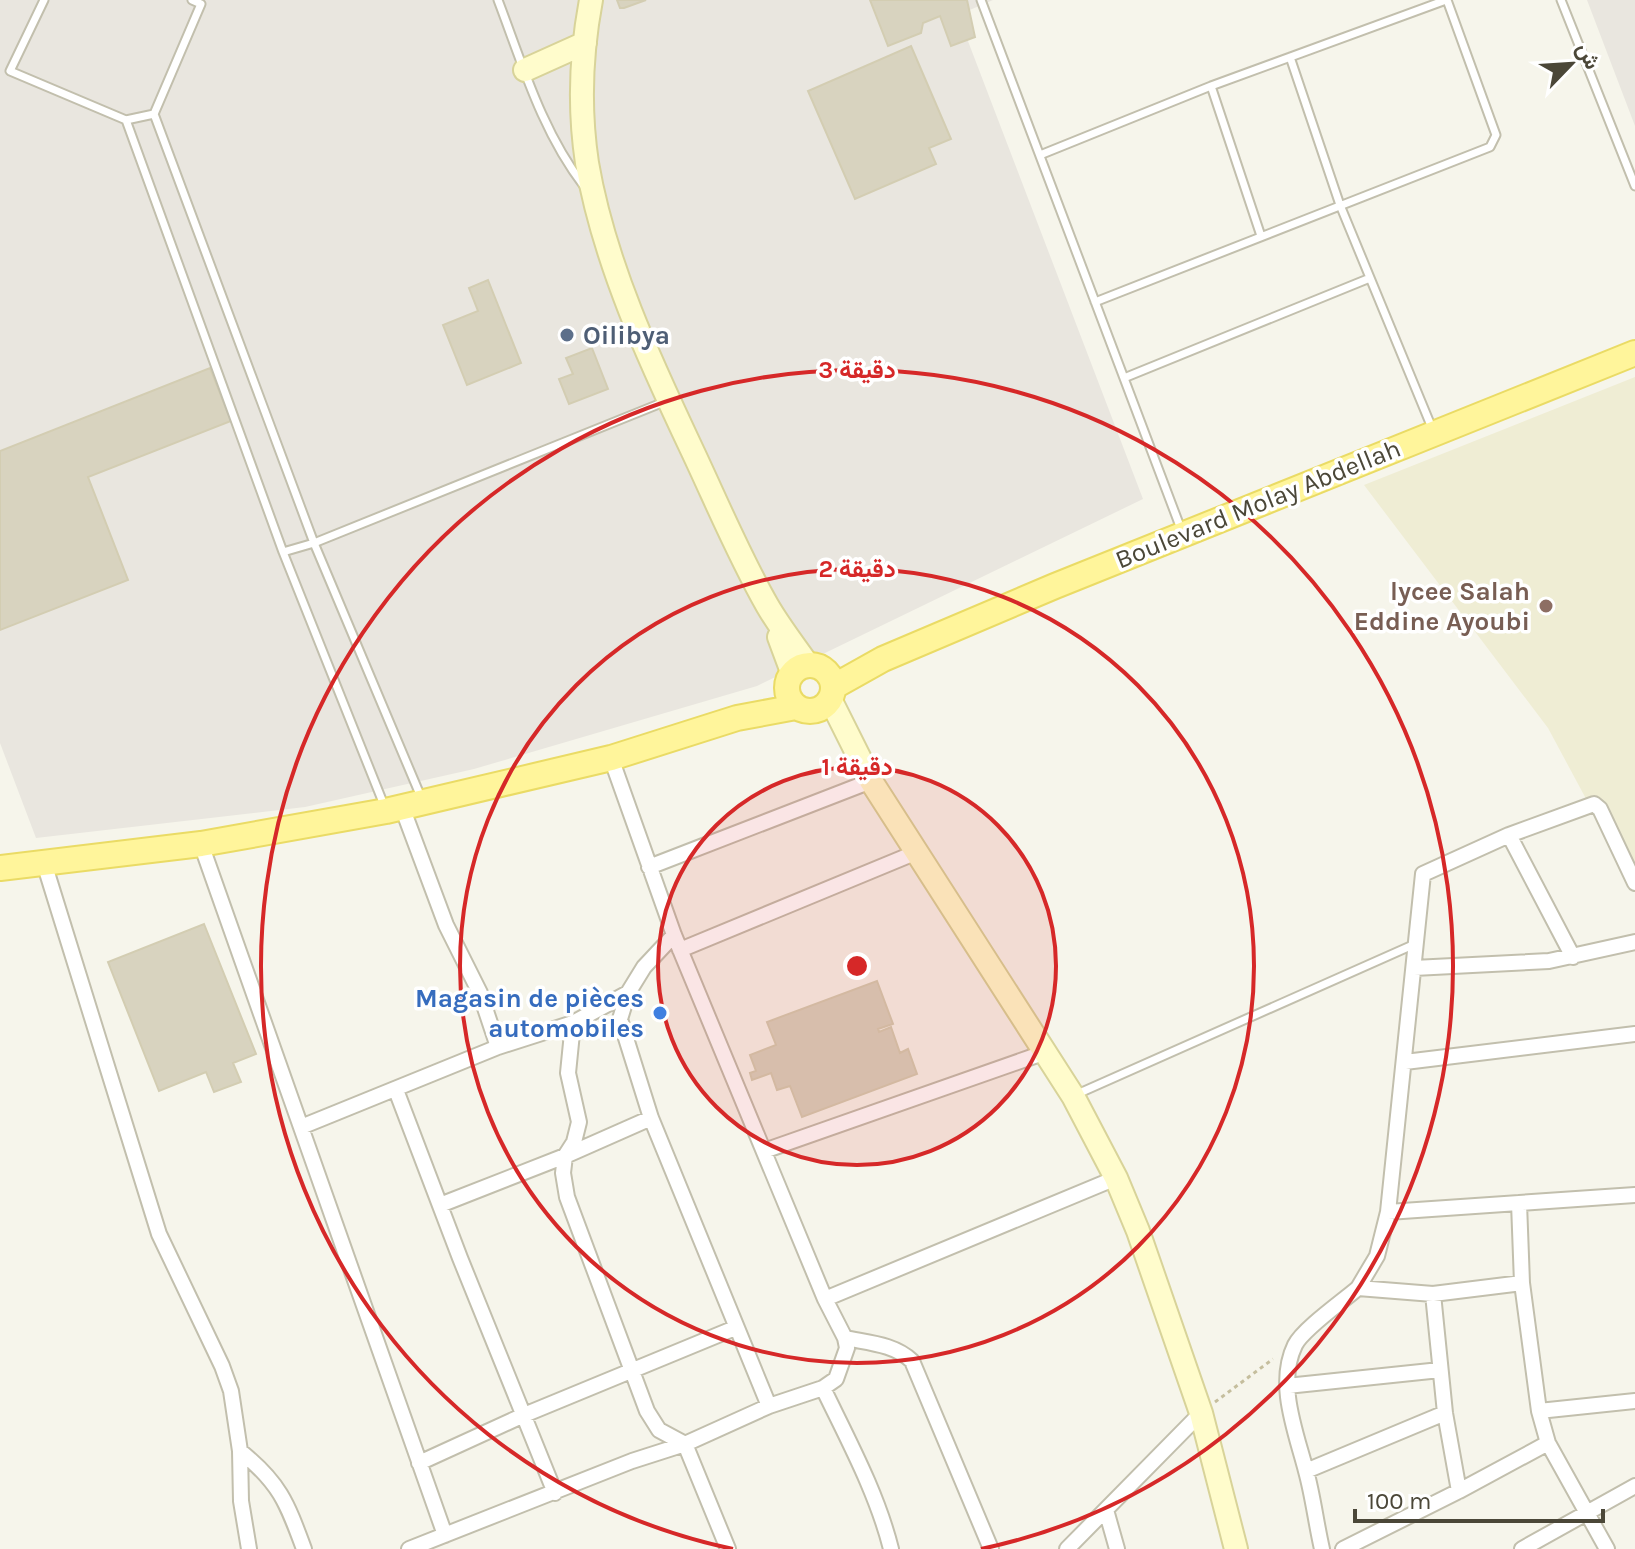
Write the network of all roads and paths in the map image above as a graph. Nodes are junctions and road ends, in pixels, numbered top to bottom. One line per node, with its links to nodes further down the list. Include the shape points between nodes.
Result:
1 (44, 0): 13 (lane)
2 (192, 0): 9 (lane)
3 (211, 0): 9 (lane)
4 (498, 0): 12 (lane)
5 (591, 0): 10 (main road)
6 (981, 0): 18 (lane)
7 (1447, 0): 11 (lane); 21 (lane, via 1496,135 1494,143)
8 (1561, 0): 19 (lane)
9 (201, 4): 16 (lane)
10 (585, 43): 12 (main road); 20 (main road, via 583,111)
11 (1290, 57): 15 (lane); 21 (lane)
12 (525, 70): 20 (lane, via 567,165)
13 (10, 71): 14 (lane); 17 (lane)
14 (0, 76)
15 (1211, 86): 18 (lane); 22 (lane)
16 (154, 114): 17 (lane); 30 (lane)
17 (126, 120): 31 (lane)
18 (1040, 155): 24 (lane)
19 (1635, 186)
20 (595, 200): 27 (main road, via 621,285)
21 (1340, 205): 22 (lane); 23 (lane)
22 (1261, 236): 24 (lane)
23 (1370, 278): 26 (lane); 28 (lane)
24 (1095, 302): 26 (lane)
25 (1635, 353): 28 (main road, Boulevard Molay Abdellah)
26 (1124, 378): 29 (lane)
27 (668, 400): 30 (lane); 32 (main road)
28 (1434, 434): 29 (main road, Boulevard Molay Abdellah)
29 (1183, 535): 32 (main road, Boulevard Molay Abdellah)
30 (314, 543): 31 (lane); 35 (lane)
31 (283, 552): 35 (lane)
32 (811, 687): 33 (main road, Boulevard Molay Abdellah, via 737,718); 34 (main road)
33 (611, 758): 35 (main road, Boulevard Molay Abdellah); 40 (street)
34 (871, 781): 38 (main road); 40 (street)
35 (404, 807): 37 (main road, Boulevard Molay Abdellah); 51 (street)
36 (1509, 835): 42 (street, via 1594,804); 44 (street, via 1423,874); 46 (street)
37 (201, 844): 39 (main road, Boulevard Molay Abdellah); 57 (street)
38 (917, 852): 43 (street); 52 (main road)
39 (44, 863): 41 (main road, Boulevard Molay Abdellah); 84 (street, via 159,1234 231,1391)
40 (649, 867): 43 (street)
41 (0, 868)
42 (1635, 883)
43 (677, 943): 48 (street, via 644,967); 58 (street)
44 (1417, 944): 47 (street); 55 (lane)
45 (1633, 948): 46 (street)
46 (1573, 957): 47 (street)
47 (1414, 968): 53 (street)
48 (628, 993): 49 (street); 56 (street, via 620,1019)
49 (573, 1023): 51 (street); 59 (street, via 568,1073 579,1122)
50 (1635, 1034): 53 (street)
51 (498, 1047): 54 (street)
52 (1046, 1052): 55 (main road); 58 (street)
53 (1405, 1062): 64 (street)
54 (396, 1090): 57 (street); 63 (street)
55 (1073, 1096): 60 (main road)
56 (651, 1118): 59 (street); 69 (street)
57 (301, 1127): 85 (street)
58 (764, 1151): 68 (street)
59 (565, 1156): 63 (street); 72 (street, via 567,1197)
60 (1116, 1178): 68 (street); 79 (main road)
61 (1635, 1195): 62 (street)
62 (1519, 1203): 64 (street); 65 (street)
63 (440, 1205): 81 (street)
64 (1388, 1212): 66 (street, via 1377,1256)
65 (1522, 1283): 67 (street); 78 (street)
66 (1358, 1288): 67 (street); 71 (street)
67 (1433, 1294): 73 (street)
68 (825, 1299): 70 (street)
69 (735, 1328): 72 (street); 77 (street)
70 (845, 1338): 75 (street, via 845,1362 836,1379); 98 (street, via 892,1347 912,1361)
71 (1296, 1343): 74 (street); 79 (path)
72 (631, 1370): 81 (street); 83 (street, via 653,1423)
73 (1440, 1370): 74 (street); 80 (street)
74 (1287, 1386): 86 (street)
75 (823, 1388): 77 (street); 97 (street, via 874,1497)
76 (1635, 1401): 78 (street)
77 (769, 1406): 83 (street)
78 (1539, 1411): 82 (street)
79 (1201, 1413): 90 (street); 101 (main road)
80 (1445, 1413): 86 (street); 88 (street)
81 (524, 1415): 85 (street); 89 (street)
82 (1548, 1443): 88 (street); 91 (street)
83 (685, 1444): 89 (street); 96 (street)
84 (240, 1451): 93 (street); 94 (street, via 265,1471 287,1501)
85 (419, 1463): 92 (street)
86 (1306, 1471): 102 (street)
87 (1635, 1486): 91 (street)
88 (1459, 1491): 103 (street)
89 (555, 1493): 92 (street)
90 (1106, 1510): 99 (street); 100 (street)
91 (1588, 1512): 104 (street); 105 (street)
92 (445, 1535): 95 (street)
93 (249, 1549)
94 (304, 1549)
95 (409, 1549)
96 (728, 1549)
97 (891, 1549)
98 (991, 1549)
99 (1067, 1549)
100 (1117, 1549)
101 (1236, 1549)
102 (1322, 1549)
103 (1343, 1549)
104 (1522, 1549)
105 (1607, 1549)

